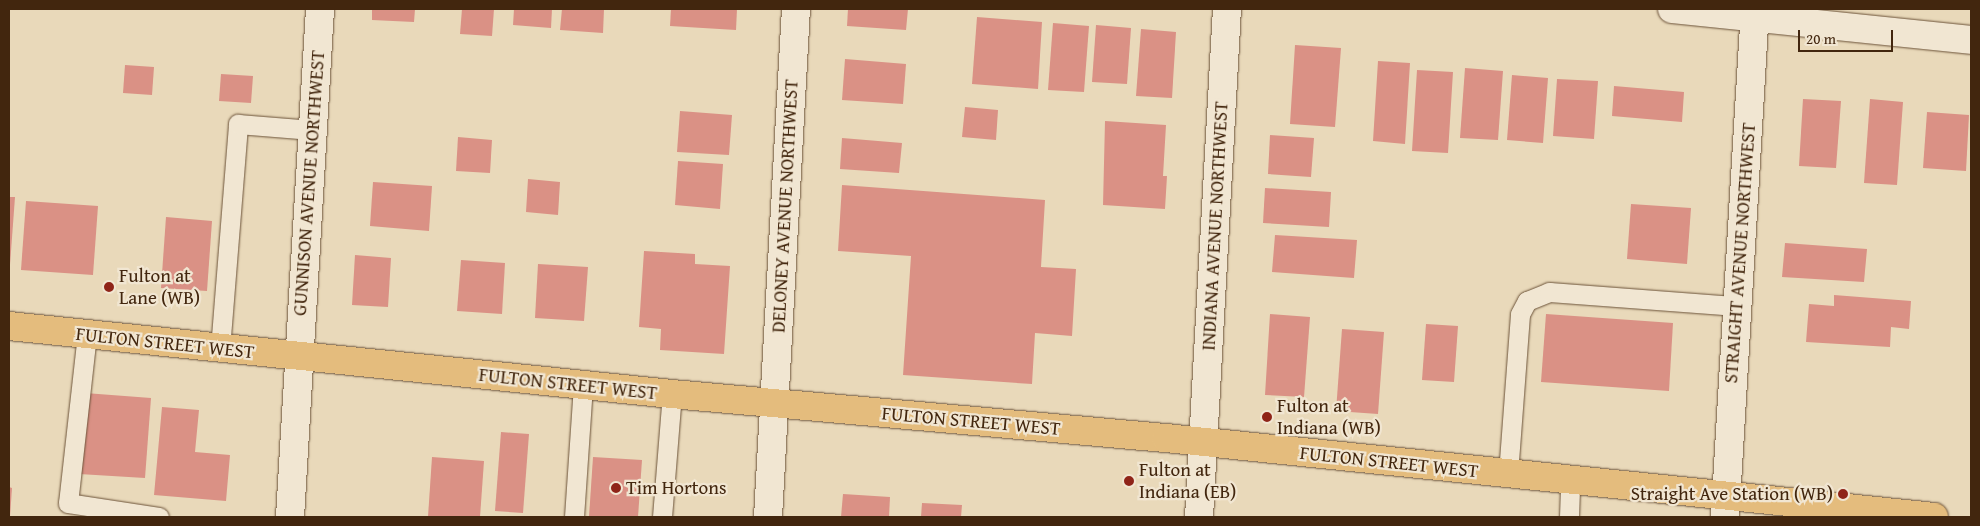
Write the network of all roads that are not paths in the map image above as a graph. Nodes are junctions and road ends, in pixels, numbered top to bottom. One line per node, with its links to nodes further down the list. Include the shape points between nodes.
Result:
1 (320, 9): 7 (street, GUNNISON AVENUE NORTHWEST)
2 (796, 9): 15 (street, DELONEY AVENUE NORTHWEST)
3 (1227, 9): 16 (street, INDIANA AVENUE NORTHWEST)
4 (1672, 9): 5 (street)
5 (1755, 13): 6 (street); 8 (street, STRAIGHT AVENUE NORTHWEST)
6 (1971, 40)
7 (312, 130): 11 (lane, via 238,124); 12 (street, GUNNISON AVENUE NORTHWEST)
8 (1737, 306): 17 (lane, via 1549,292 1527,302 1520,314); 19 (street, STRAIGHT AVENUE NORTHWEST)
9 (9, 326): 10 (main road, FULTON STREET WEST)
10 (87, 334): 11 (main road, FULTON STREET WEST); 20 (lane, via 68,503)
11 (220, 349): 12 (main road, FULTON STREET WEST)
12 (298, 357): 13 (main road, FULTON STREET WEST); 21 (street, GUNNISON AVENUE NORTHWEST)
13 (583, 385): 14 (main road, FULTON STREET WEST); 22 (lane)
14 (672, 394): 15 (main road, FULTON STREET WEST); 23 (lane)
15 (773, 404): 16 (main road, FULTON STREET WEST); 24 (street, DELONEY AVENUE NORTHWEST)
16 (1203, 443): 17 (main road, FULTON STREET WEST); 25 (street, INDIANA AVENUE NORTHWEST)
17 (1508, 474): 18 (main road, FULTON STREET WEST)
18 (1570, 481): 19 (main road, FULTON STREET WEST); 26 (lane)
19 (1726, 507): 27 (main road, FULTON STREET WEST)
20 (150, 516)
21 (290, 517)
22 (574, 517)
23 (662, 517)
24 (768, 517)
25 (1199, 517)
26 (1569, 517)
27 (1934, 517)

